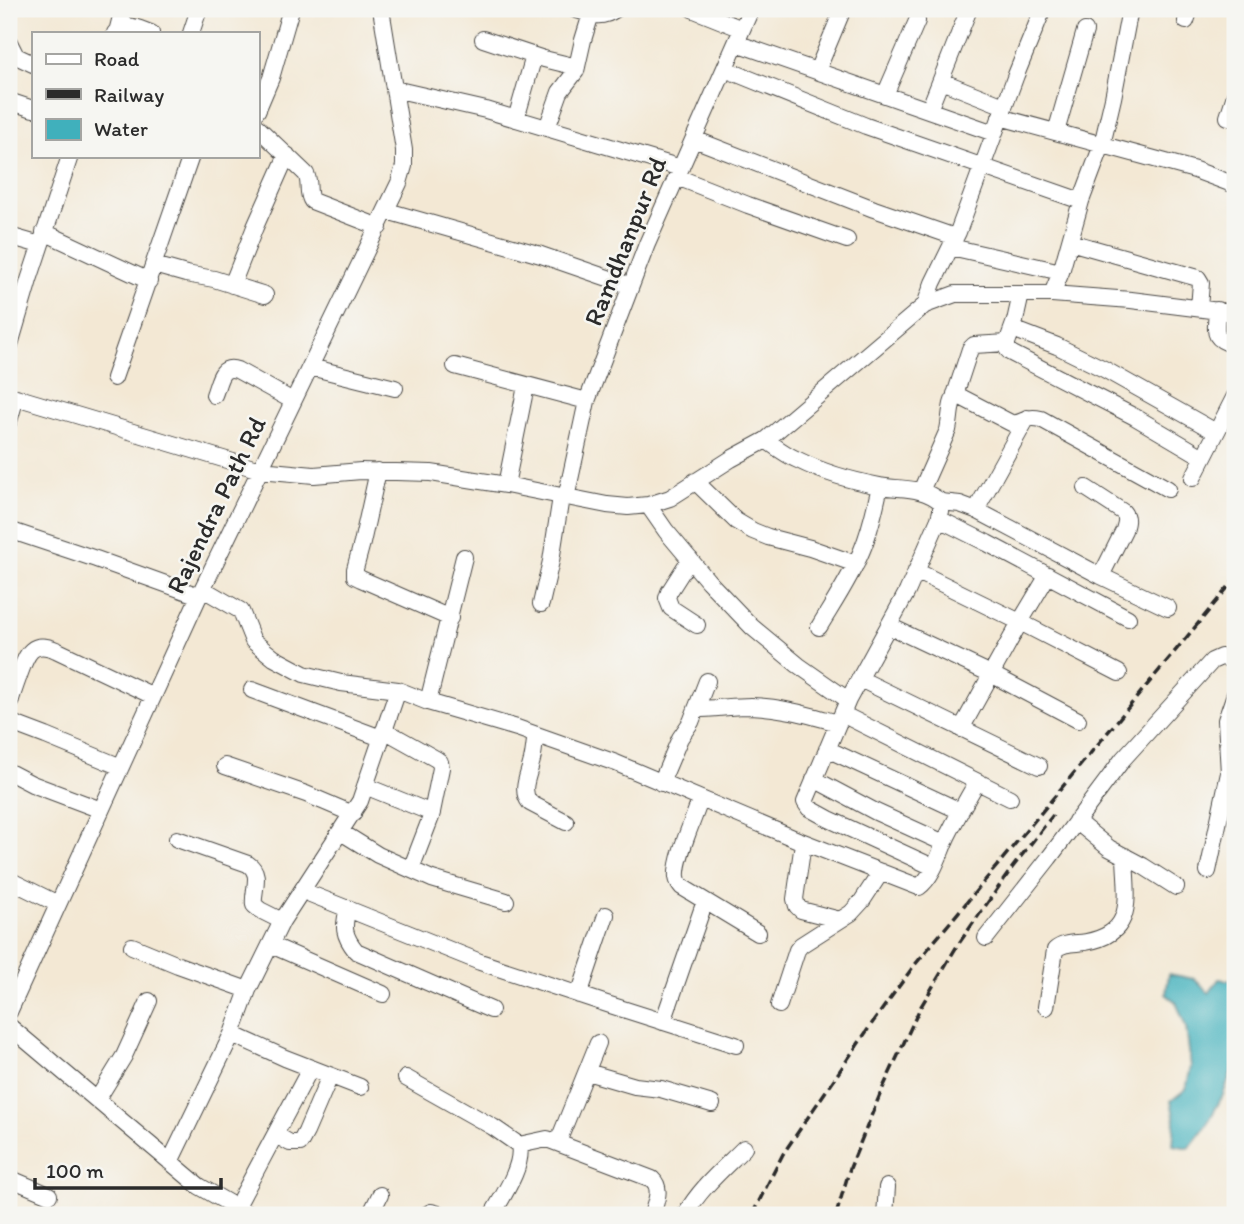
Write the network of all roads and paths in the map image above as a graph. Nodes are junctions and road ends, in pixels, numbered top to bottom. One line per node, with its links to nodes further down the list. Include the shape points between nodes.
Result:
1 (123, 9): 15 (street)
2 (199, 9): 18 (street)
3 (290, 9): 27 (street)
4 (381, 9): 29 (street, Rajendra Path Rd)
5 (574, 9): 13 (street)
6 (616, 9): 13 (street, via 607,15)
7 (692, 9): 19 (street)
8 (751, 9): 19 (street, Ramdhanpur Rd)
9 (843, 9): 26 (street)
10 (969, 9): 28 (street)
11 (1044, 9): 38 (street)
12 (1130, 9): 43 (street)
13 (591, 14): 24 (street)
14 (918, 20): 30 (street)
15 (117, 31): 17 (street, via 132,26)
16 (1085, 31): 41 (street)
17 (148, 32)
18 (191, 32)
19 (739, 36): 25 (street, Ramdhanpur Rd); 26 (street)
20 (483, 40): 22 (street)
21 (9, 42): 23 (street, via 16,56)
22 (534, 56): 24 (street); 37 (street)
23 (32, 64)
24 (577, 67): 39 (street, via 560,92)
25 (725, 69): 42 (street, Ramdhanpur Rd); 47 (street)
26 (817, 71): 30 (street)
27 (264, 75): 33 (street)
28 (941, 81): 35 (street); 38 (street)
29 (394, 89): 37 (street); 51 (street, Rajendra Path Rd, via 404,166)
30 (885, 95): 35 (street)
31 (1235, 95): 36 (street)
32 (9, 101): 34 (street)
33 (259, 101)
34 (32, 109)
35 (929, 110): 38 (street)
36 (1228, 117)
37 (516, 119): 39 (street)
38 (999, 119): 41 (street); 47 (street)
39 (547, 128): 48 (street)
40 (259, 129): 44 (street)
41 (1056, 132): 43 (street)
42 (694, 139): 48 (street, Ramdhanpur Rd); 56 (street)
43 (1102, 145): 49 (street); 50 (street)
44 (287, 155): 52 (street, via 306,174 312,201); 61 (street)
45 (69, 158): 54 (street)
46 (185, 158): 58 (street)
47 (982, 167): 50 (street); 56 (street)
48 (679, 173): 55 (street, via 748,205); 62 (street, Ramdhanpur Rd)
49 (1235, 185)
50 (1082, 201): 57 (street)
51 (387, 211): 52 (street, Rajendra Path Rd); 62 (street)
52 (379, 227): 74 (street, Rajendra Path Rd)
53 (9, 236): 54 (street)
54 (42, 239): 60 (street); 72 (street)
55 (847, 240)
56 (953, 242): 59 (street); 66 (street)
57 (1070, 242): 59 (street); 67 (street, via 1198,278)
58 (154, 265): 60 (street); 61 (street)
59 (1061, 272): 64 (street)
60 (149, 281): 75 (street)
61 (232, 285): 65 (street)
62 (631, 286): 83 (street, Ramdhanpur Rd)
63 (1021, 294): 64 (street); 66 (street, via 955,294); 70 (street)
64 (1052, 294): 67 (street)
65 (265, 295)
66 (925, 305): 87 (street)
67 (1199, 307): 68 (street)
68 (1217, 310): 69 (street); 71 (street, via 1217,337)
69 (1235, 313)
70 (1010, 336): 78 (street, via 970,349); 86 (street, via 1057,346); 88 (street, via 1007,349 1011,353)
71 (1235, 345)
72 (9, 348)
73 (455, 366): 76 (street)
74 (310, 367): 77 (street); 82 (street, Rajendra Path Rd)
75 (114, 378)
76 (527, 386): 83 (street); 93 (street)
77 (395, 388)
78 (955, 394): 84 (street, via 1011,423); 97 (street, via 948,430)
79 (214, 395): 82 (street, via 222,374 231,368)
80 (12, 396): 85 (street); 89 (street)
81 (1235, 396): 86 (street)
82 (293, 401): 89 (street, Rajendra Path Rd)
83 (587, 401): 98 (street, Ramdhanpur Rd)
84 (1027, 418): 96 (street, via 1041,419); 101 (street)
85 (9, 421)
86 (1216, 432): 88 (street)
87 (765, 440): 92 (street); 94 (street, via 817,469)
88 (1203, 457): 91 (street)
89 (260, 470): 90 (street, via 314,475); 110 (street, Rajendra Path Rd)
90 (378, 471): 93 (street, via 431,472); 113 (street, via 355,576)
91 (1193, 478)
92 (695, 481): 100 (street, via 670,498); 106 (street, via 736,521 753,531)
93 (506, 485): 98 (street)
94 (880, 486): 97 (street); 106 (street)
95 (1086, 488): 109 (street, via 1126,516 1124,530)
96 (1168, 489)
97 (921, 491): 99 (street)
98 (564, 497): 100 (street, via 607,505); 111 (street, Ramdhanpur Rd)
99 (941, 502): 101 (street); 102 (street)
100 (648, 505): 105 (street)
101 (976, 510): 109 (street)
102 (939, 519): 107 (street); 108 (street)
103 (9, 530): 110 (street)
104 (464, 557): 113 (street)
105 (690, 559): 116 (street, via 667,598 671,608); 131 (street, via 752,627 798,665)
106 (856, 564): 118 (street)
107 (916, 571): 115 (street); 117 (street)
108 (1048, 575): 114 (street); 115 (street)
109 (1101, 576): 112 (street)
110 (201, 592): 125 (street, via 241,611 253,641 304,674); 127 (street, Rajendra Path Rd)
111 (541, 604)
112 (1168, 608)
113 (450, 618): 128 (street)
114 (1128, 618)
115 (1020, 622): 120 (street); 121 (street)
116 (697, 625)
117 (889, 626): 121 (street); 122 (street)
118 (819, 627)
119 (1235, 659): 153 (street, via 1212,661 1123,759)
120 (1119, 673)
121 (991, 674): 132 (street); 134 (street)
122 (860, 679): 131 (street); 134 (street)
123 (707, 681): 130 (street)
124 (252, 690): 135 (street)
125 (398, 691): 128 (street); 135 (street)
126 (1235, 694): 161 (street, via 1226,720 1227,783)
127 (153, 696): 129 (street, via 47,646 32,649 26,656); 140 (street, Rajendra Path Rd)
128 (428, 702): 136 (street)
129 (9, 706)
130 (696, 709): 131 (street, via 750,706 801,713); 144 (street)
131 (842, 712): 137 (street); 143 (street)
132 (1078, 720)
133 (9, 722): 140 (street)
134 (961, 729): 139 (street)
135 (383, 734): 145 (street); 150 (street, via 440,762)
136 (536, 735): 144 (street); 152 (street, via 526,799)
137 (827, 749): 142 (street); 149 (street)
138 (225, 765): 151 (street)
139 (1039, 766)
140 (121, 767): 148 (street, Rajendra Path Rd)
141 (9, 772): 148 (street)
142 (814, 779): 157 (street); 159 (street, via 806,802 809,808)
143 (977, 782): 146 (street); 149 (street)
144 (661, 783): 147 (street)
145 (365, 786): 150 (street); 151 (street)
146 (1010, 798)
147 (701, 800): 156 (street); 167 (street, via 677,876 682,887)
148 (101, 810): 168 (street, Rajendra Path Rd)
149 (960, 811): 157 (street)
150 (432, 813): 160 (street)
151 (353, 814): 154 (street)
152 (566, 821)
153 (1076, 821): 158 (street); 174 (street)
154 (341, 832): 160 (street); 165 (street)
155 (177, 839): 172 (street, via 254,868 254,905)
156 (803, 843): 162 (street); 171 (street, via 797,906)
157 (944, 843): 159 (street)
158 (1125, 856): 164 (street); 182 (street, via 1121,924 1104,937 1055,950)
159 (933, 867): 162 (street, via 919,887)
160 (411, 869): 166 (street)
161 (1208, 871)
162 (881, 872): 171 (street, via 862,901)
163 (9, 880): 168 (street)
164 (1176, 887)
165 (303, 891): 169 (street); 172 (street)
166 (506, 901)
167 (705, 901): 173 (street); 185 (street)
168 (58, 904): 184 (street, Rajendra Path Rd)
169 (348, 908): 179 (street); 183 (street, via 345,934 356,951)
170 (606, 915): 179 (street)
171 (840, 920): 181 (street, via 797,950)
172 (282, 922): 175 (street)
173 (758, 933)
174 (986, 938)
175 (271, 945): 177 (street); 178 (street)
176 (132, 946): 177 (street)
177 (248, 990): 187 (street)
178 (383, 994)
179 (579, 995): 185 (street)
180 (149, 1001): 195 (street)
181 (779, 1005)
182 (1046, 1007)
183 (491, 1010)
184 (9, 1012)
185 (663, 1022): 189 (street)
186 (9, 1026): 195 (street)
187 (232, 1034): 190 (street); 201 (street)
188 (598, 1043): 191 (street)
189 (736, 1045)
190 (310, 1069): 192 (street); 197 (street)
191 (586, 1072): 196 (street); 198 (street)
192 (330, 1076): 194 (street); 197 (street, via 300,1143)
193 (406, 1078): 199 (street)
194 (359, 1087)
195 (97, 1100): 201 (street)
196 (712, 1104)
197 (276, 1135): 206 (street)
198 (558, 1142): 199 (street, via 547,1139); 211 (street, via 652,1179 659,1189)
199 (519, 1145): 210 (street, via 517,1168)
200 (744, 1148): 212 (street, via 706,1185)
201 (170, 1162): 206 (street)
202 (9, 1178): 204 (street)
203 (887, 1187): 213 (street)
204 (49, 1195)
205 (380, 1195): 207 (street)
206 (243, 1212)
207 (370, 1215)
208 (426, 1215): 209 (street)
209 (442, 1215)
210 (492, 1215)
211 (652, 1215)
212 (685, 1215)
213 (885, 1215)

